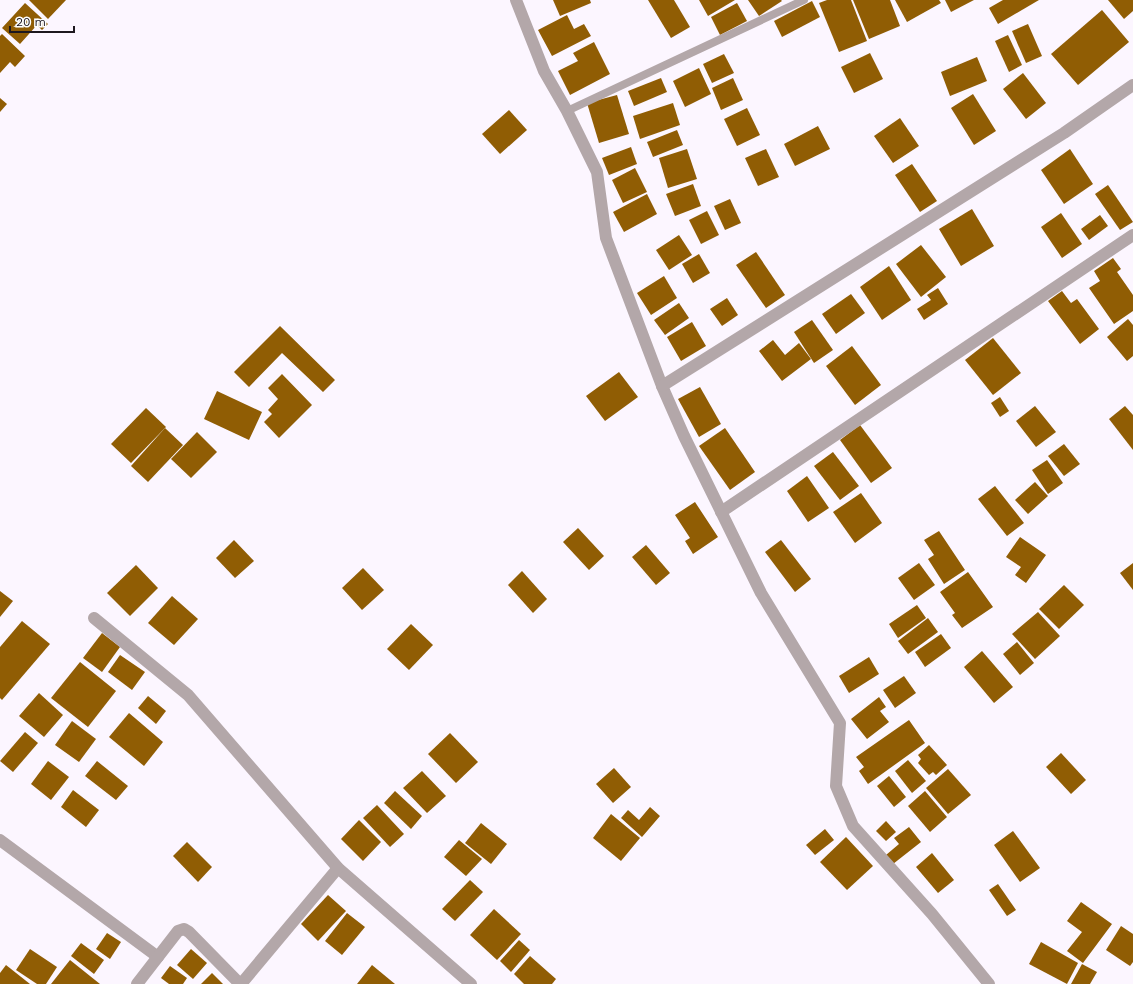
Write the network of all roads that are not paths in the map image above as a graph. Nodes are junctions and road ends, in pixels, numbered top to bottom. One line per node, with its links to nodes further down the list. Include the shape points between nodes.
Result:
1 (516, 0): 4 (street, via 544,71)
2 (804, 0): 4 (lane)
3 (1133, 85): 6 (street, via 1064,133)
4 (567, 112): 6 (street, via 597,172 606,238)
5 (1133, 235): 7 (street)
6 (662, 386): 7 (street)
7 (721, 512): 15 (street, via 761,593 840,723 836,786 853,826 932,914)
8 (94, 618): 10 (street, via 188,695)
9 (0, 840): 11 (street)
10 (338, 868): 13 (street); 14 (street)
11 (158, 957): 12 (street); 13 (street, via 178,931 184,929)
12 (137, 984)
13 (240, 984)
14 (471, 984)
15 (989, 984)

